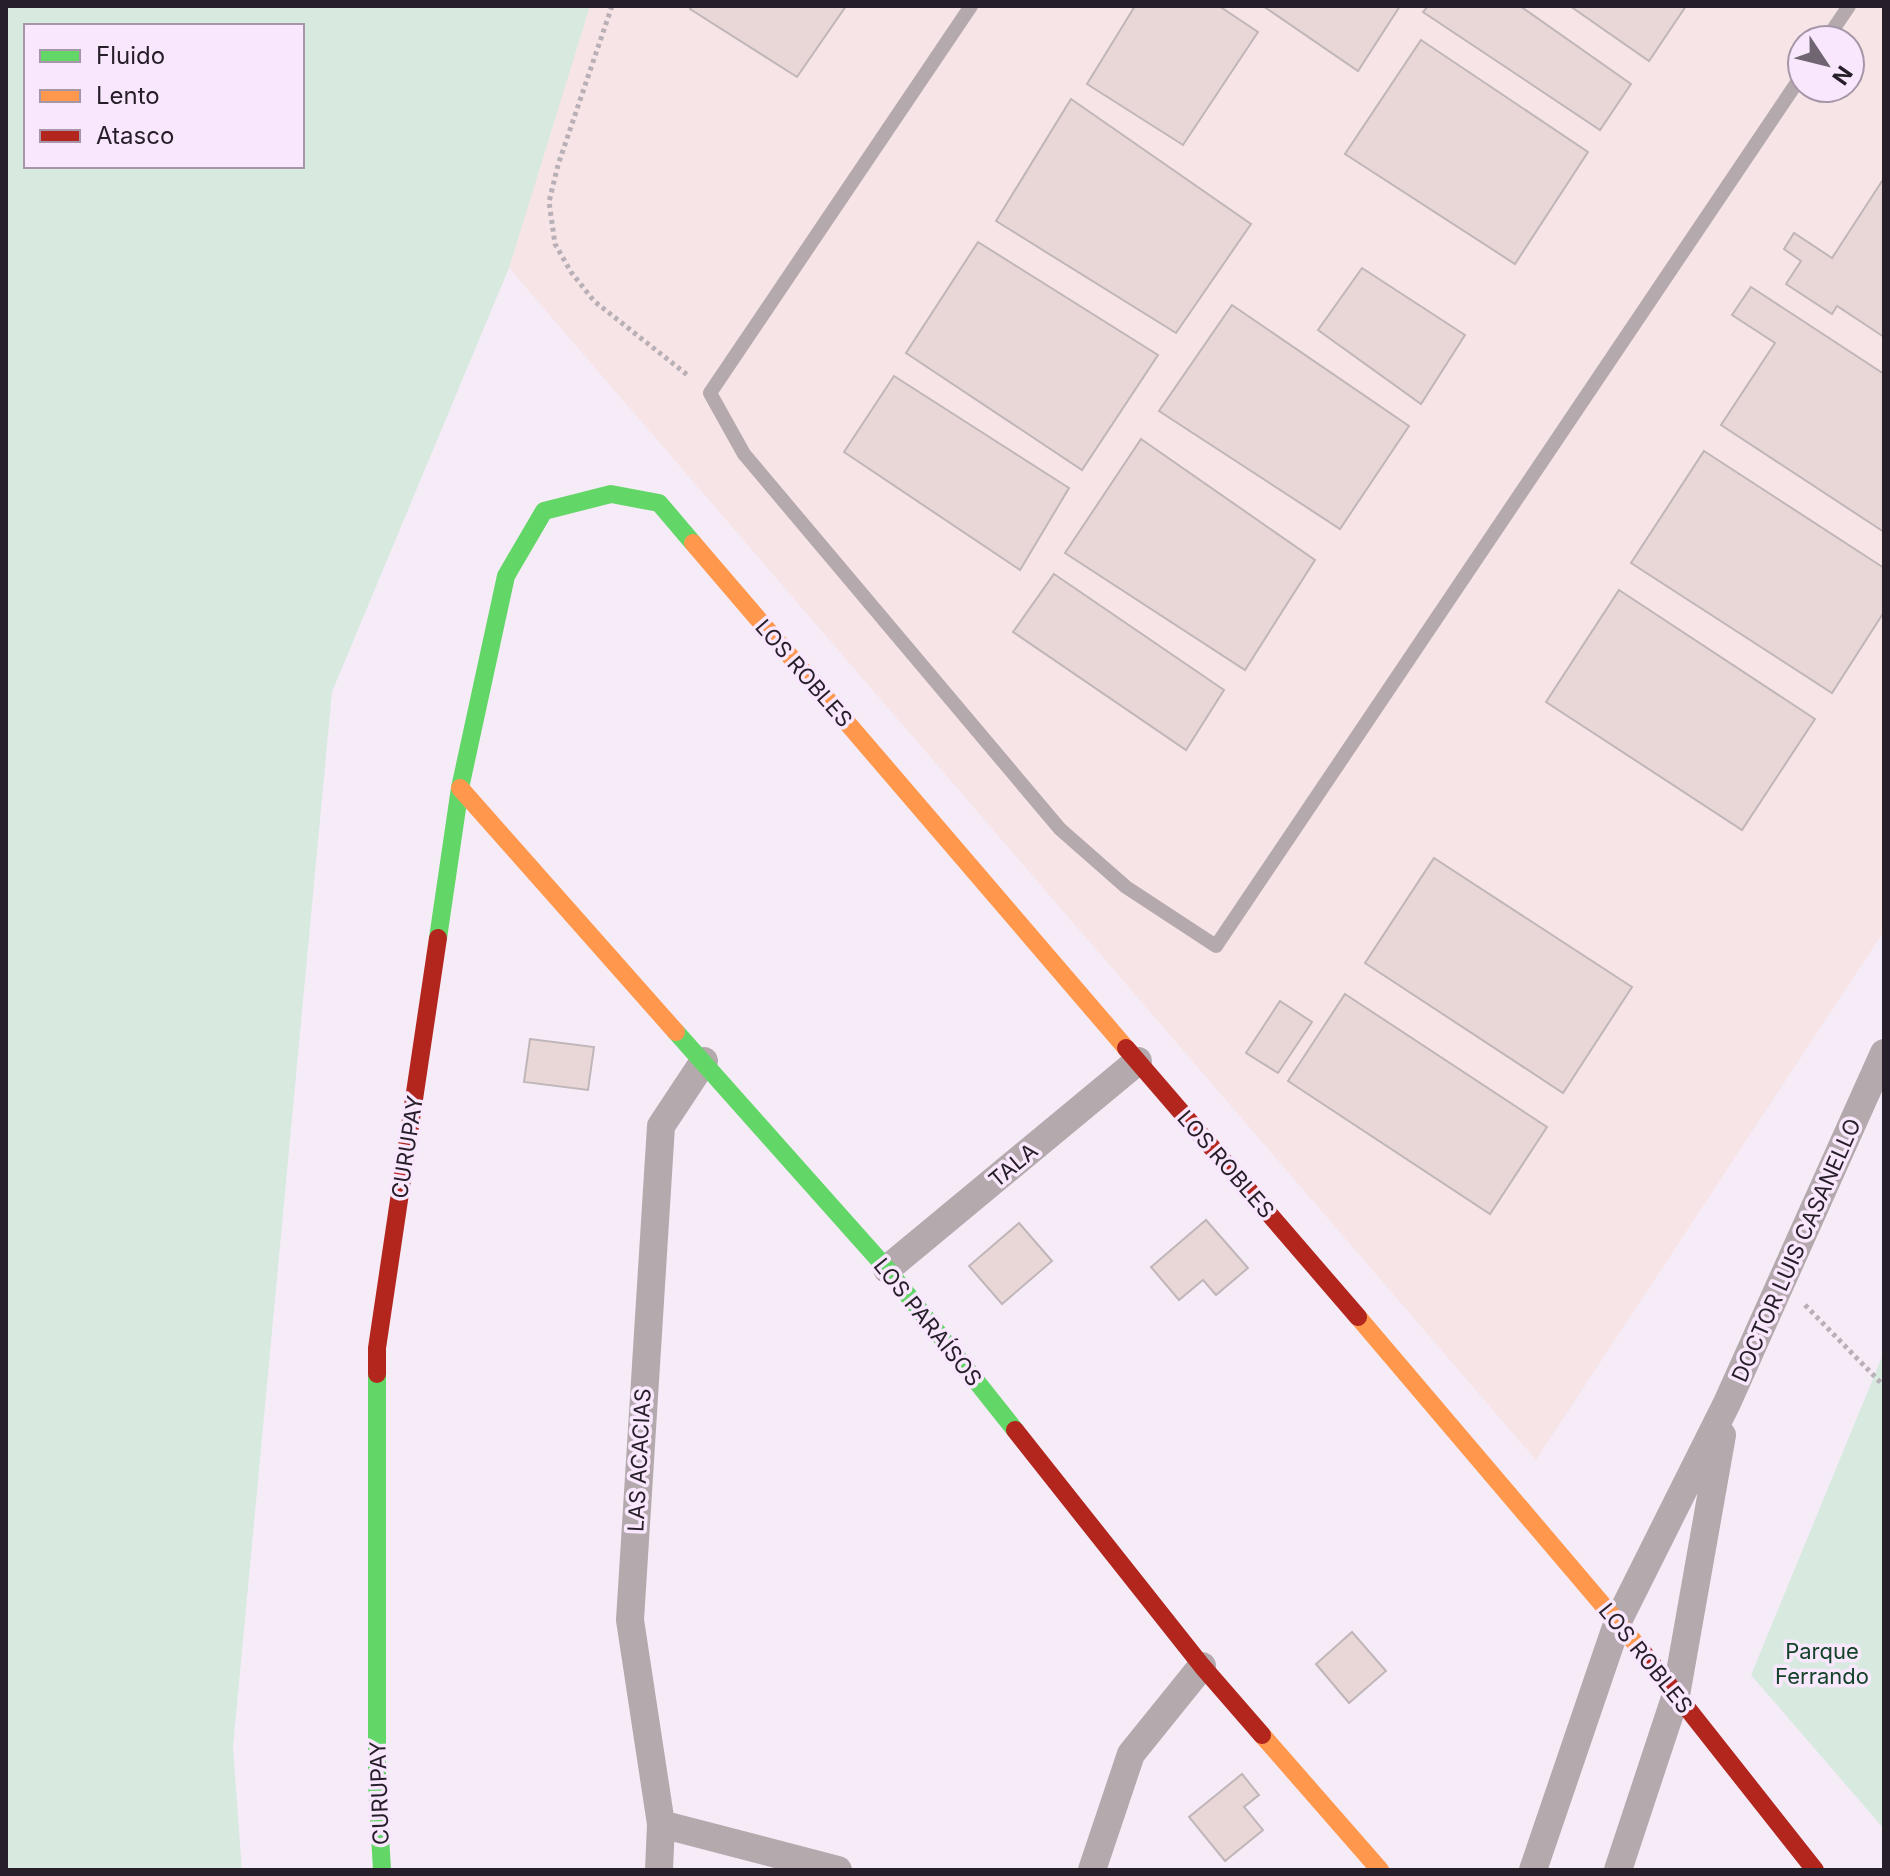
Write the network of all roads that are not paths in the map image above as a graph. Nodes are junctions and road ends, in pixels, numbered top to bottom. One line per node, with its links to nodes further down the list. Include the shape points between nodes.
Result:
1 (971, 6): 4 (lane, via 710,393 744,454 1060,829 1126,887 1216,946)
2 (1849, 6): 3 (lane)
3 (1837, 24)
4 (1786, 99)
5 (611, 494): 6 (street, CURUPAY, via 544,511 506,576); 9 (street, LOS ROBLES, via 659,503)
6 (460, 788): 8 (street, LOS PARAÍSOS); 16 (street, CURUPAY, via 377,1348 377,1785)
7 (1884, 1053): 11 (street, DOCTOR LUIS CASANELLO)
8 (704, 1061): 10 (street, LOS PARAÍSOS); 15 (street, LAS ACACIAS, via 661,1126 630,1605)
9 (1138, 1061): 10 (street, TALA); 12 (street, LOS ROBLES)
10 (887, 1269): 13 (street, LOS PARAÍSOS)
11 (1727, 1403): 12 (street, DOCTOR LUIS CASANELLO); 14 (street, DOCTOR LUIS CASANELLO)
12 (1618, 1621): 14 (street, LOS ROBLES); 21 (street, DOCTOR LUIS CASANELLO)
13 (1202, 1666): 19 (street, via 1131,1754); 20 (street, LOS PARAÍSOS)
14 (1676, 1695): 22 (street, DOCTOR LUIS CASANELLO); 23 (street, LOS ROBLES)
15 (661, 1824): 17 (street, LAS ACACIAS); 18 (street)
16 (382, 1870)
17 (659, 1870)
18 (838, 1870)
19 (1092, 1870)
20 (1380, 1870)
21 (1533, 1870)
22 (1618, 1870)
23 (1815, 1870)

